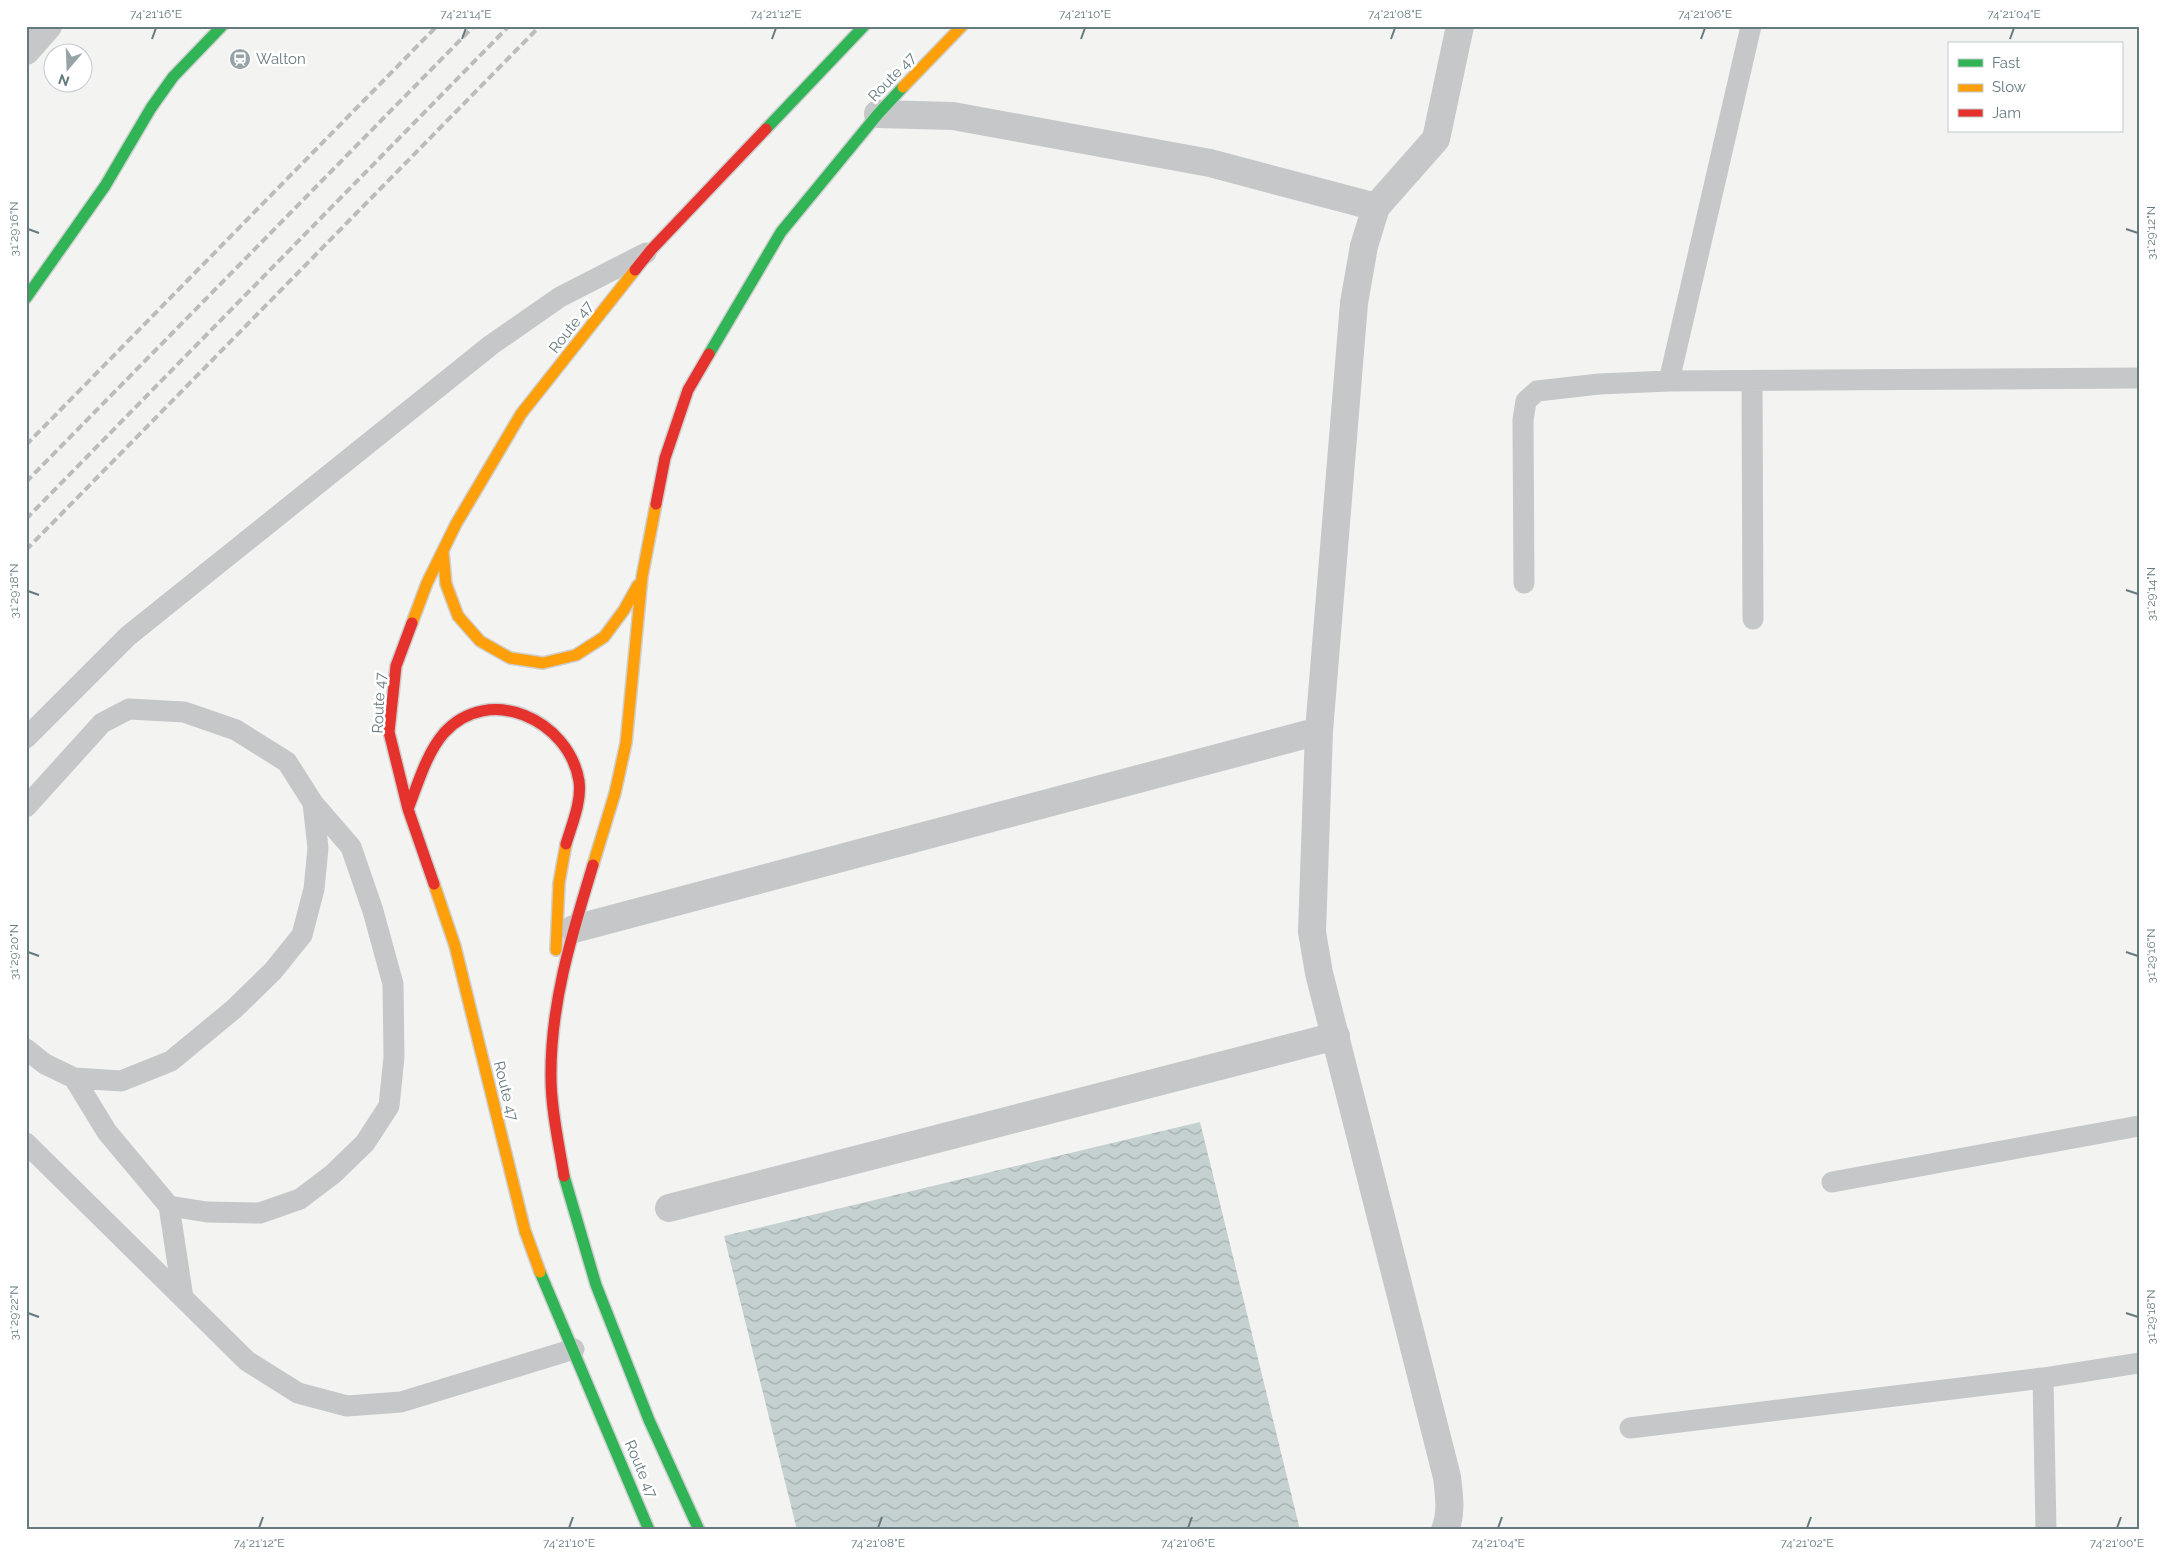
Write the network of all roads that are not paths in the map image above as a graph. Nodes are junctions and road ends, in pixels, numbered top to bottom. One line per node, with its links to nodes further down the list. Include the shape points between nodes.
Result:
1 (48, 26): 7 (street)
2 (222, 26): 11 (street, via 173,77 105,186)
3 (864, 26): 10 (street, Route 47)
4 (962, 26): 8 (street, Route 47)
5 (1460, 26): 9 (street, via 1436,138)
6 (1751, 26): 13 (lane)
7 (26, 51)
8 (878, 114): 9 (street, via 953,116 1210,163); 16 (street, Route 47, via 781,232 688,390 665,458)
9 (1376, 207): 19 (street, via 1364,246 1354,303)
10 (651, 250): 15 (street, Route 47, via 521,414); 20 (lane, via 560,297 491,345 128,636)
11 (26, 298)
12 (2139, 378): 14 (lane)
13 (1669, 381): 14 (lane); 17 (lane, via 1537,391 1526,401 1523,420)
14 (1752, 381): 18 (lane)
15 (443, 552): 16 (street, via 446,584 458,616 480,641 510,658 543,662 576,655 604,637); 23 (street, Route 47, via 427,583 396,666 389,732)
16 (642, 577): 24 (street, Route 47, via 626,743 616,793)
17 (1524, 583)
18 (1753, 619)
19 (1319, 731): 24 (street); 26 (street, via 1312,932)
20 (26, 738)
21 (313, 803): 22 (lane, via 287,762 236,730 184,712 129,709 102,723); 28 (lane, via 318,848 314,889 302,935 273,972 171,1061 122,1081); 32 (lane, via 350,847 373,911 393,984 394,1057 389,1106 364,1143 300,1199 260,1213 207,1212)
22 (26, 807)
23 (408, 809): 25 (street, via 427,761 440,740 451,726 473,714 500,709 527,714 560,742 575,764 580,790 560,874); 35 (street, Route 47, via 454,946 525,1231 558,1318)
24 (574, 929): 25 (street, Route 47)
25 (554, 1016): 40 (street, Route 47, via 551,1080 564,1176 596,1285 649,1420)
26 (1336, 1036): 33 (street); 41 (street, via 1447,1477 1450,1503)
27 (26, 1049): 28 (lane, via 45,1064)
28 (74, 1078): 32 (lane, via 107,1132)
29 (2139, 1126): 31 (lane)
30 (26, 1143): 34 (lane)
31 (1832, 1182)
32 (170, 1206): 34 (lane)
33 (670, 1208)
34 (184, 1298): 35 (lane, via 247,1362 298,1393 347,1406 401,1402)
35 (574, 1349): 39 (street, Route 47)
36 (2139, 1363): 37 (lane)
37 (2043, 1378): 38 (lane); 42 (lane)
38 (1630, 1428)
39 (649, 1530)
40 (699, 1530)
41 (1445, 1530)
42 (2046, 1530)

